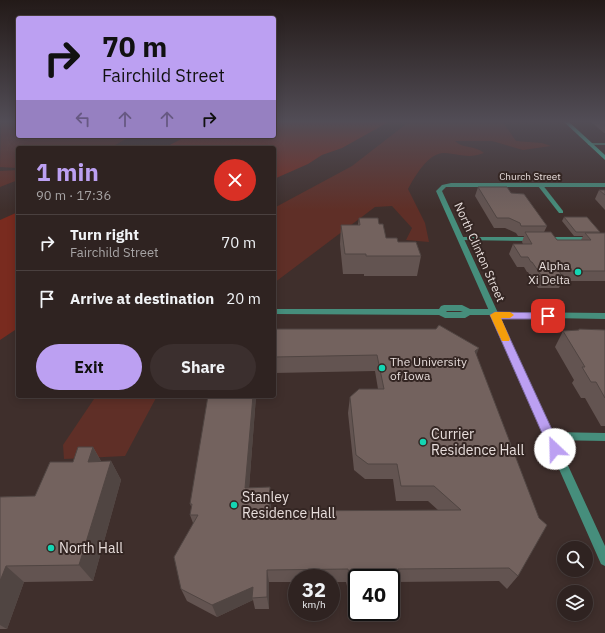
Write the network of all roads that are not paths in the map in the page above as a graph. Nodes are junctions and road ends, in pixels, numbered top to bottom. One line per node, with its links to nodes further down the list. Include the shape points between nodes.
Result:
1 (597, 151): 2 (main road)
2 (605, 158)
3 (456, 185): 4 (street, Church Street); 7 (street, North Clinton Street, via 444,186 439,191)
4 (540, 185): 5 (street, Church Street); 6 (street)
5 (605, 185)
6 (561, 212)
7 (461, 239): 8 (street); 10 (street, North Clinton Street)
8 (605, 239)
9 (276, 312): 10 (street)
10 (494, 314): 11 (street); 12 (street, North Clinton Street)
11 (605, 316)
12 (549, 436): 13 (street); 14 (street, North Clinton Street)
13 (605, 437)
14 (605, 560)

